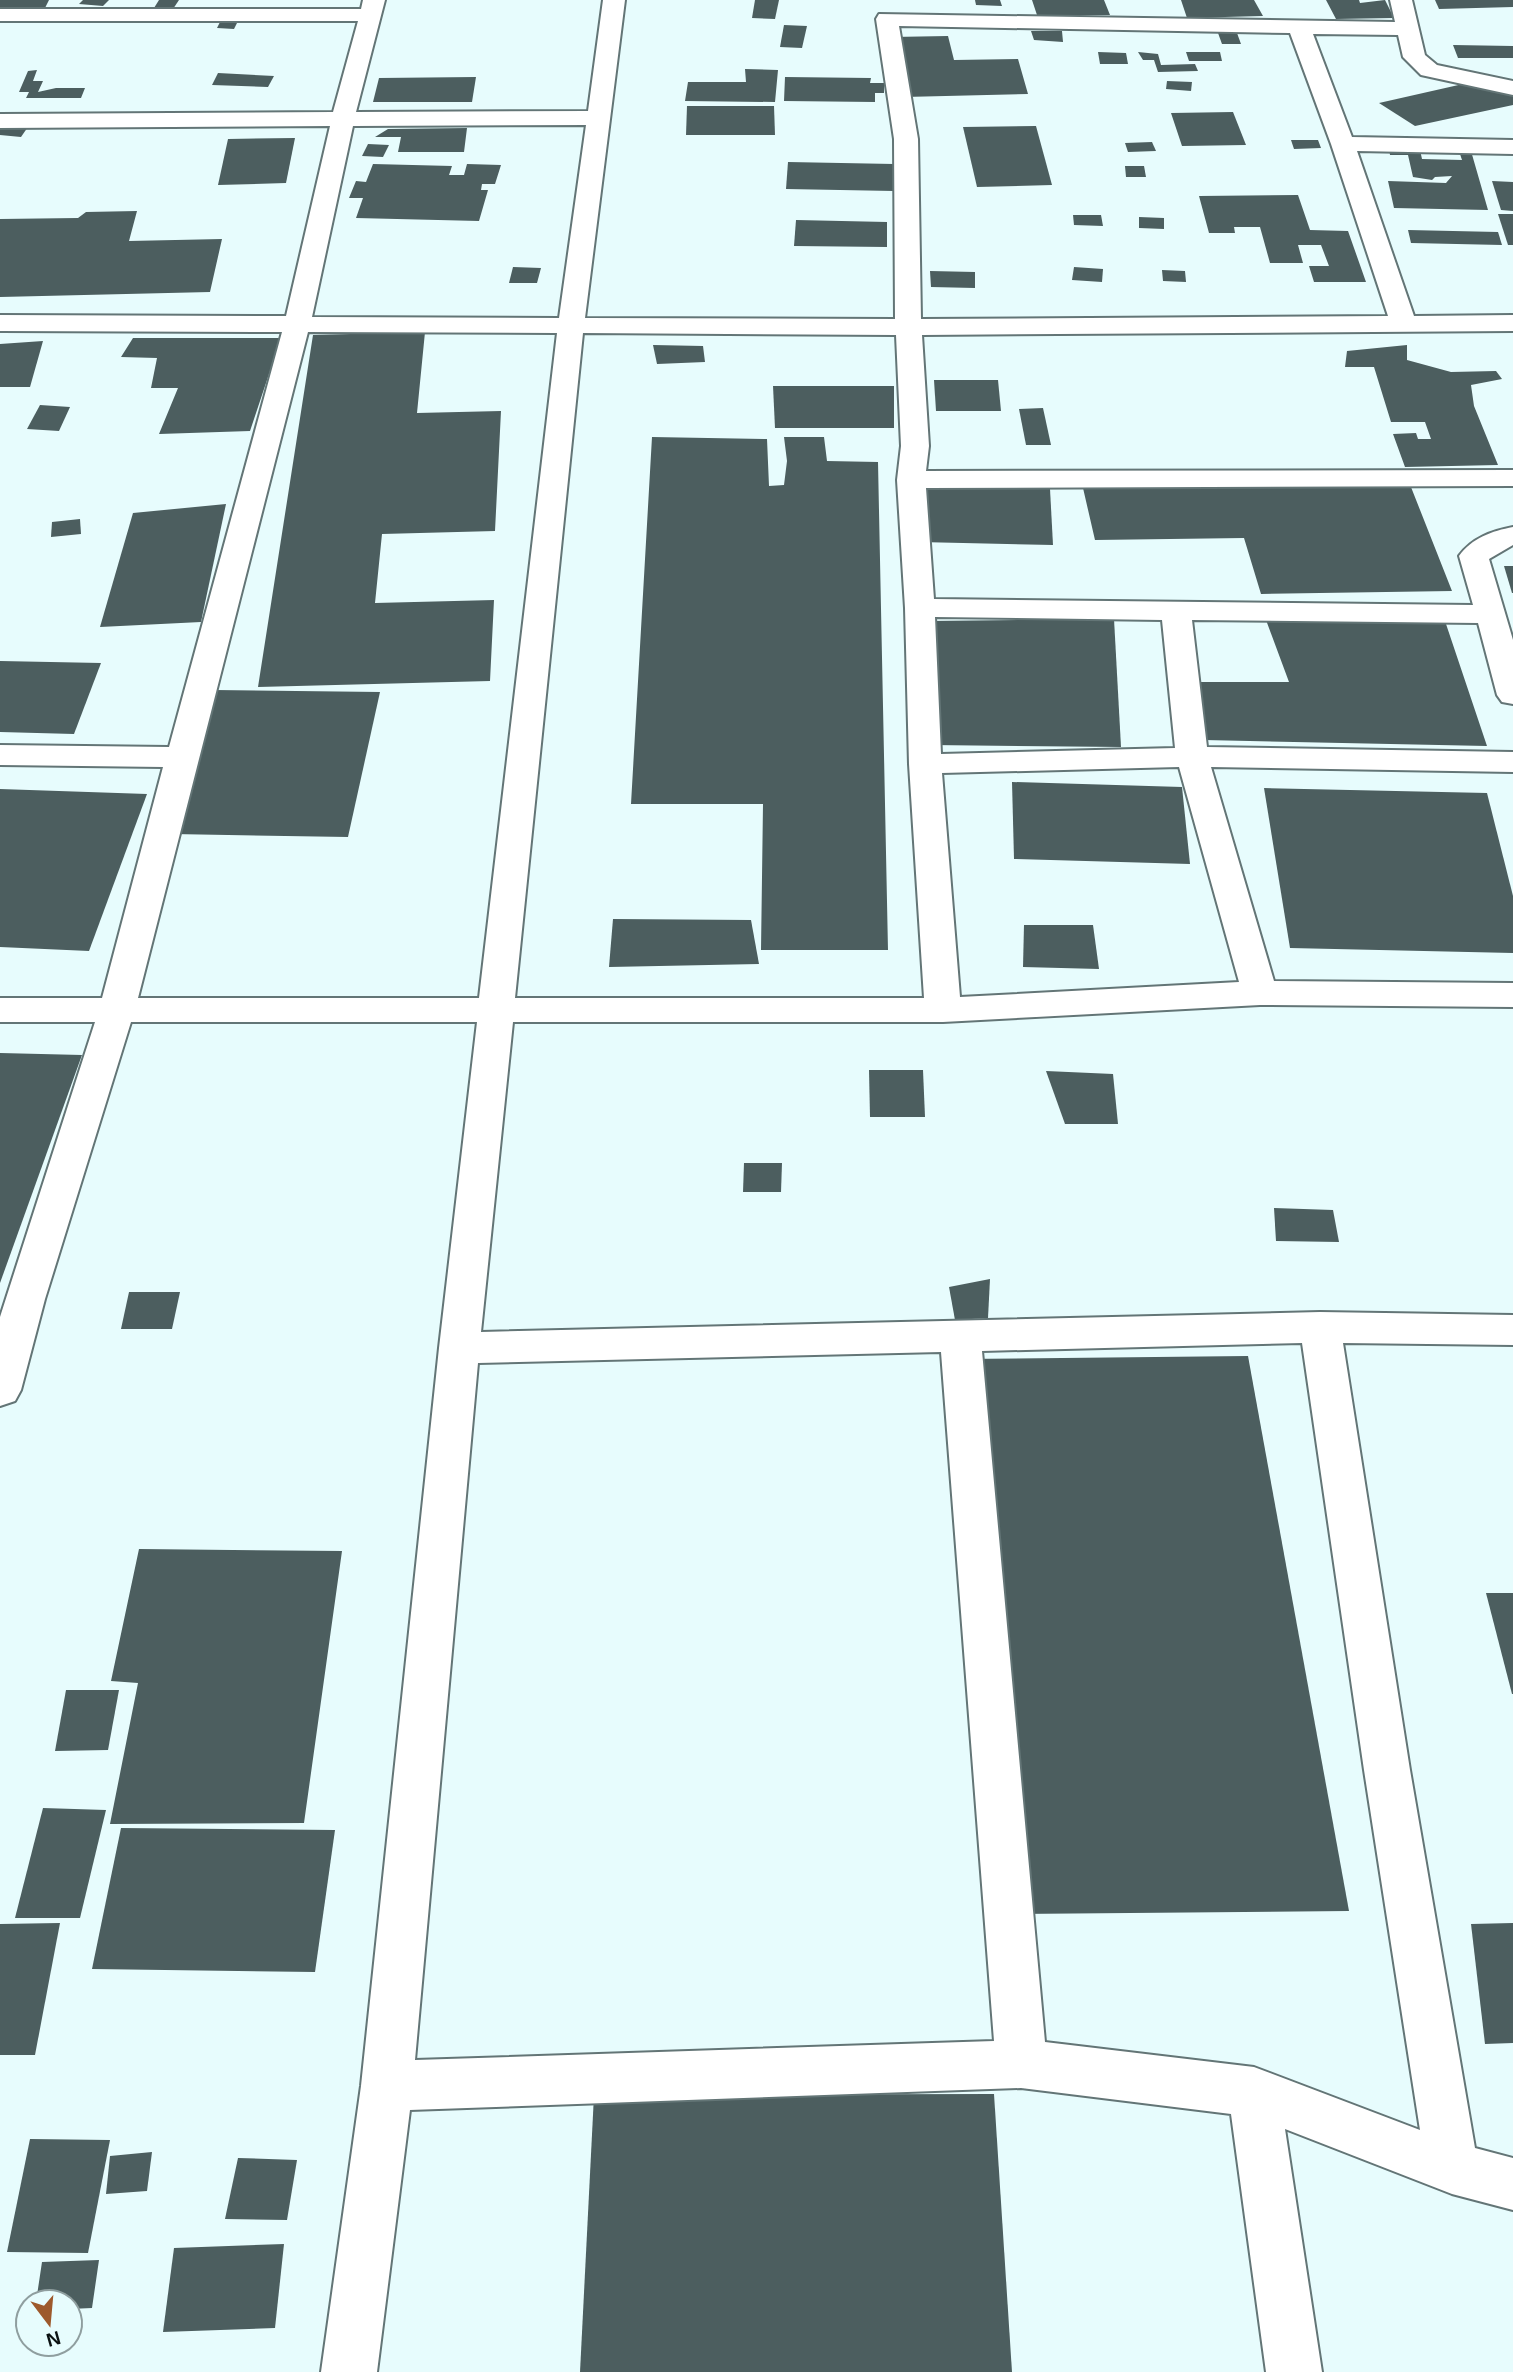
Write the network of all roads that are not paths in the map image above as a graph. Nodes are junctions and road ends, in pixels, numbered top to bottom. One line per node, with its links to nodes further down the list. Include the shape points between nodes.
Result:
1 (614, 0): 9 (street)
2 (1401, 0): 7 (street)
3 (372, 7): 5 (street); 10 (street)
4 (887, 10): 6 (street); 19 (street, via 906,139)
5 (0, 15)
6 (1299, 27): 7 (street); 12 (street)
7 (1408, 29): 8 (street, via 1415,57 1429,71)
8 (1513, 88)
9 (600, 118): 10 (street); 18 (street)
10 (343, 119): 11 (street); 17 (street)
11 (0, 121)
12 (1343, 144): 13 (street); 14 (street)
13 (1513, 146)
14 (1403, 321): 16 (street); 19 (street)
15 (0, 323): 17 (street)
16 (1513, 323)
17 (296, 324): 18 (street); 28 (street)
18 (571, 326): 19 (street); 36 (street)
19 (909, 327): 21 (street, via 915,446)
20 (1513, 478): 21 (street)
21 (911, 480): 23 (street)
22 (1513, 536): 25 (street, via 1498,539 1474,556)
23 (920, 608): 24 (street); 31 (street)
24 (1176, 611): 25 (street); 29 (street)
25 (1491, 614): 26 (street)
26 (1512, 683)
27 (0, 755): 28 (street)
28 (182, 757): 35 (street)
29 (1192, 757): 30 (street); 31 (street); 32 (street)
30 (1513, 762)
31 (925, 764): 37 (street)
32 (1260, 993): 33 (street); 37 (street)
33 (1513, 995)
34 (0, 1010): 35 (street)
35 (117, 1010): 36 (street); 38 (street)
36 (496, 1010): 37 (street); 42 (street)
37 (943, 1010)
38 (13, 1299): 43 (street)
39 (1320, 1327): 40 (street); 41 (street); 47 (street)
40 (1513, 1330)
41 (960, 1336): 42 (street); 44 (street)
42 (458, 1348): 45 (street)
43 (0, 1390)
44 (1021, 2064): 45 (street); 46 (street)
45 (387, 2086): 49 (street)
46 (1254, 2091): 47 (street); 50 (street)
47 (1452, 2168): 48 (street)
48 (1513, 2184)
49 (349, 2372)
50 (1294, 2372)

